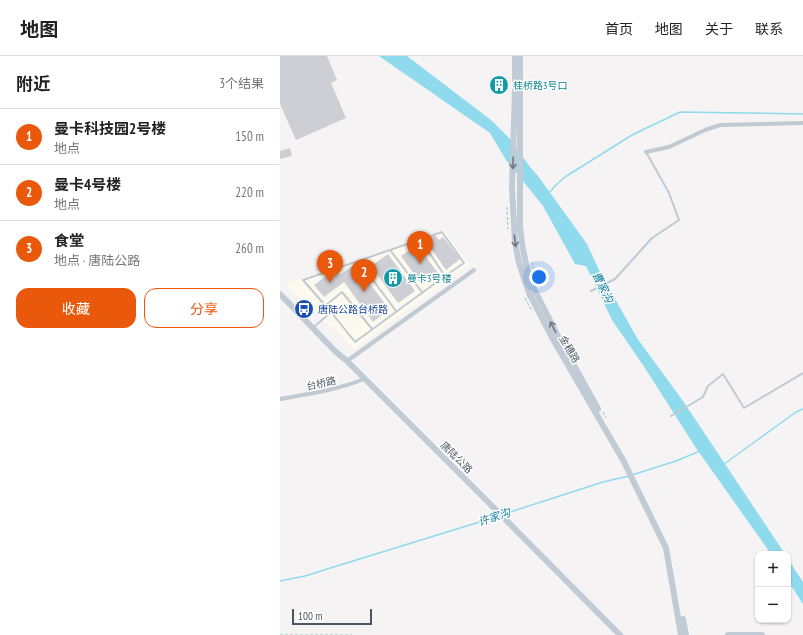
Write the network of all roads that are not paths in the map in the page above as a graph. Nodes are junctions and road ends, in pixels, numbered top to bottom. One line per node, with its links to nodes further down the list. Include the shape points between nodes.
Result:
1 (515, 56): 3 (street, 金穗路)
2 (520, 56): 3 (street, 金穗路)
3 (517, 118): 24 (street, 金穗路, one-way to 3, via 533,287 527,269 520,226 521,141); 24 (street, 金穗路, one-way to 24, via 513,137 512,188 515,242 519,263 529,293 554,341)
4 (803, 123): 5 (street, via 720,125 669,147)
5 (646, 152): 11 (lane, via 669,193 679,220 652,238 615,279)
6 (420, 239): 7 (lane); 10 (lane); 10 (lane, via 442,232 464,263)
7 (390, 250): 8 (lane); 12 (lane)
8 (359, 261): 14 (lane, via 303,280); 15 (lane)
9 (474, 270): 19 (street)
10 (445, 276): 12 (lane)
11 (591, 291)
12 (422, 292): 15 (lane)
13 (280, 294): 17 (street, 唐陆公路)
14 (325, 306): 16 (lane); 18 (lane, via 342,292)
15 (396, 311): 18 (lane)
16 (331, 312): 17 (lane); 18 (lane, via 355,342)
17 (313, 328): 19 (street, 唐陆公路)
18 (372, 329)
19 (346, 361): 21 (street, 唐陆公路)
20 (803, 373): 23 (lane, via 744,408 723,374 708,386 704,396)
21 (364, 379): 22 (street, 台桥路, via 331,390); 26 (street, 唐陆公路, bridge)
22 (280, 399)
23 (670, 416)
24 (624, 460): 25 (street, 金穗路)
25 (635, 482): 27 (street, 金穗路, via 666,548); 28 (street, 金穗路, via 670,547)
26 (620, 635)
27 (681, 635)
28 (686, 635)
29 (728, 635): 30 (street)
30 (762, 635)

